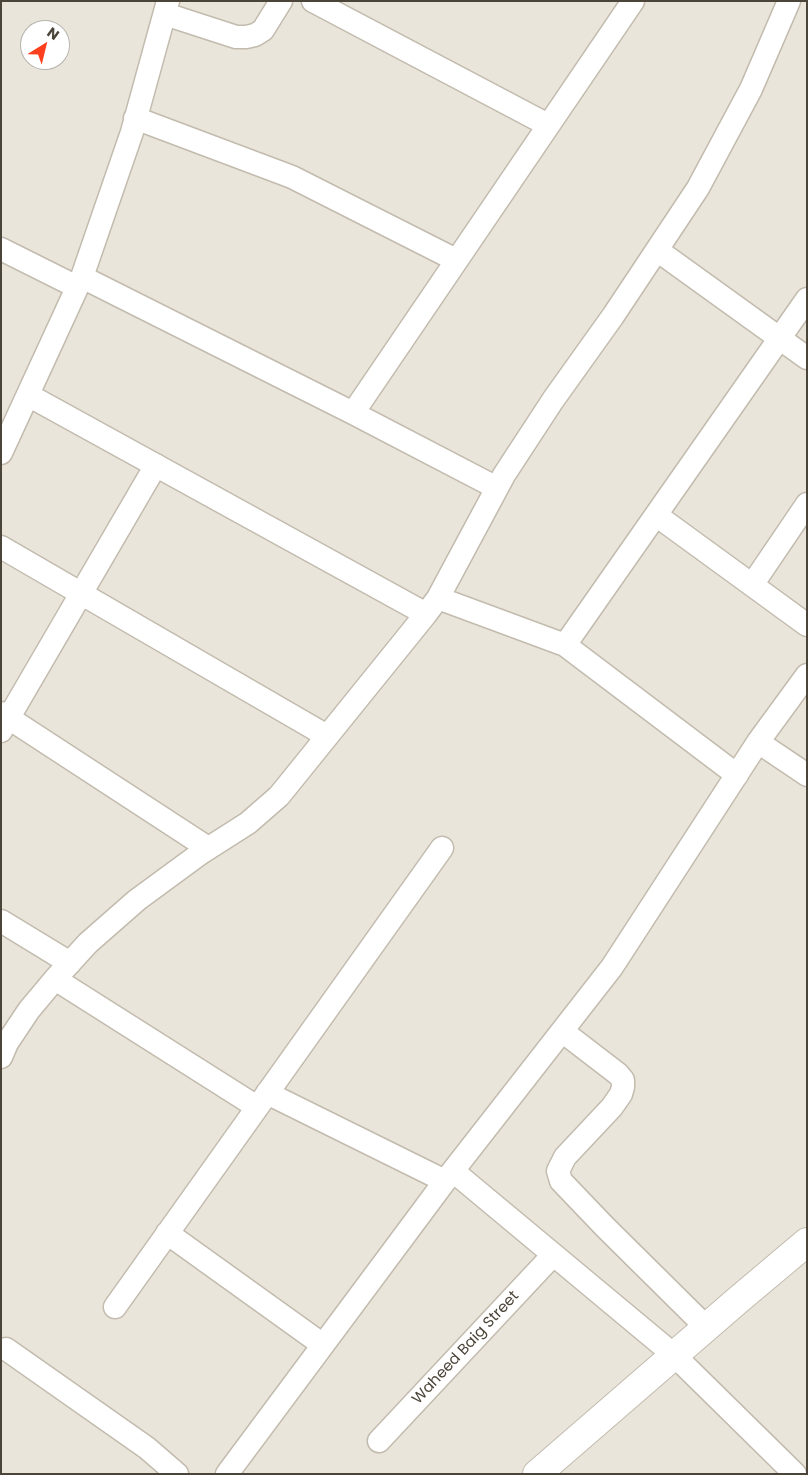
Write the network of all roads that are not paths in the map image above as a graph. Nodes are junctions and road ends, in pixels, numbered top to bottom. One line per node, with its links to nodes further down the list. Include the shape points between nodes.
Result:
1 (280, 1): 5 (street, via 263,30 246,37 236,37)
2 (313, 1): 7 (street)
3 (633, 1): 7 (street)
4 (789, 1): 9 (street, via 747,98 698,188)
5 (166, 8): 6 (street)
6 (136, 118): 10 (street, via 285,174); 11 (street)
7 (548, 125): 10 (street)
8 (1, 249): 11 (street)
9 (657, 250): 13 (street); 19 (street, via 553,400)
10 (456, 260): 16 (street)
11 (80, 282): 15 (street); 16 (street)
12 (807, 299): 13 (street)
13 (779, 338): 14 (street); 21 (street)
14 (807, 358)
15 (28, 395): 17 (street); 18 (street)
16 (353, 413): 19 (street)
17 (1, 453)
18 (156, 465): 24 (street); 25 (street)
19 (497, 488): 25 (street)
20 (807, 504): 23 (street)
21 (656, 515): 23 (street); 27 (street)
22 (1, 547): 24 (street)
23 (752, 585): 26 (street)
24 (81, 593): 29 (street); 30 (street)
25 (432, 606): 27 (street); 30 (street)
26 (807, 626)
27 (564, 645): 32 (street)
28 (807, 675): 31 (street)
29 (4, 720): 34 (street)
30 (327, 736): 34 (street, via 279,796 248,823)
31 (758, 742): 32 (street); 33 (street)
32 (736, 775): 38 (street, via 612,967)
33 (807, 775)
34 (208, 848): 37 (street, via 137,900)
35 (442, 848): 40 (street)
36 (1, 921): 37 (street)
37 (62, 971): 39 (street, via 29,1010); 40 (street)
38 (562, 1030): 41 (street); 46 (street, via 618,1074 623,1080 623,1087 612,1107 565,1157 558,1171 560,1181)
39 (1, 1057)
40 (262, 1100): 41 (street); 42 (street)
41 (449, 1176): 44 (street); 47 (street)
42 (167, 1233): 45 (street); 47 (street)
43 (807, 1242): 46 (street)
44 (554, 1255): 49 (street); 50 (street, Waheed Baig Street)
45 (115, 1306)
46 (706, 1327): 49 (street)
47 (323, 1346): 52 (street)
48 (6, 1348): 51 (street, via 147,1448)
49 (674, 1355): 53 (street); 54 (street)
50 (379, 1441)
51 (177, 1474)
52 (227, 1474)
53 (537, 1474)
54 (795, 1474)

